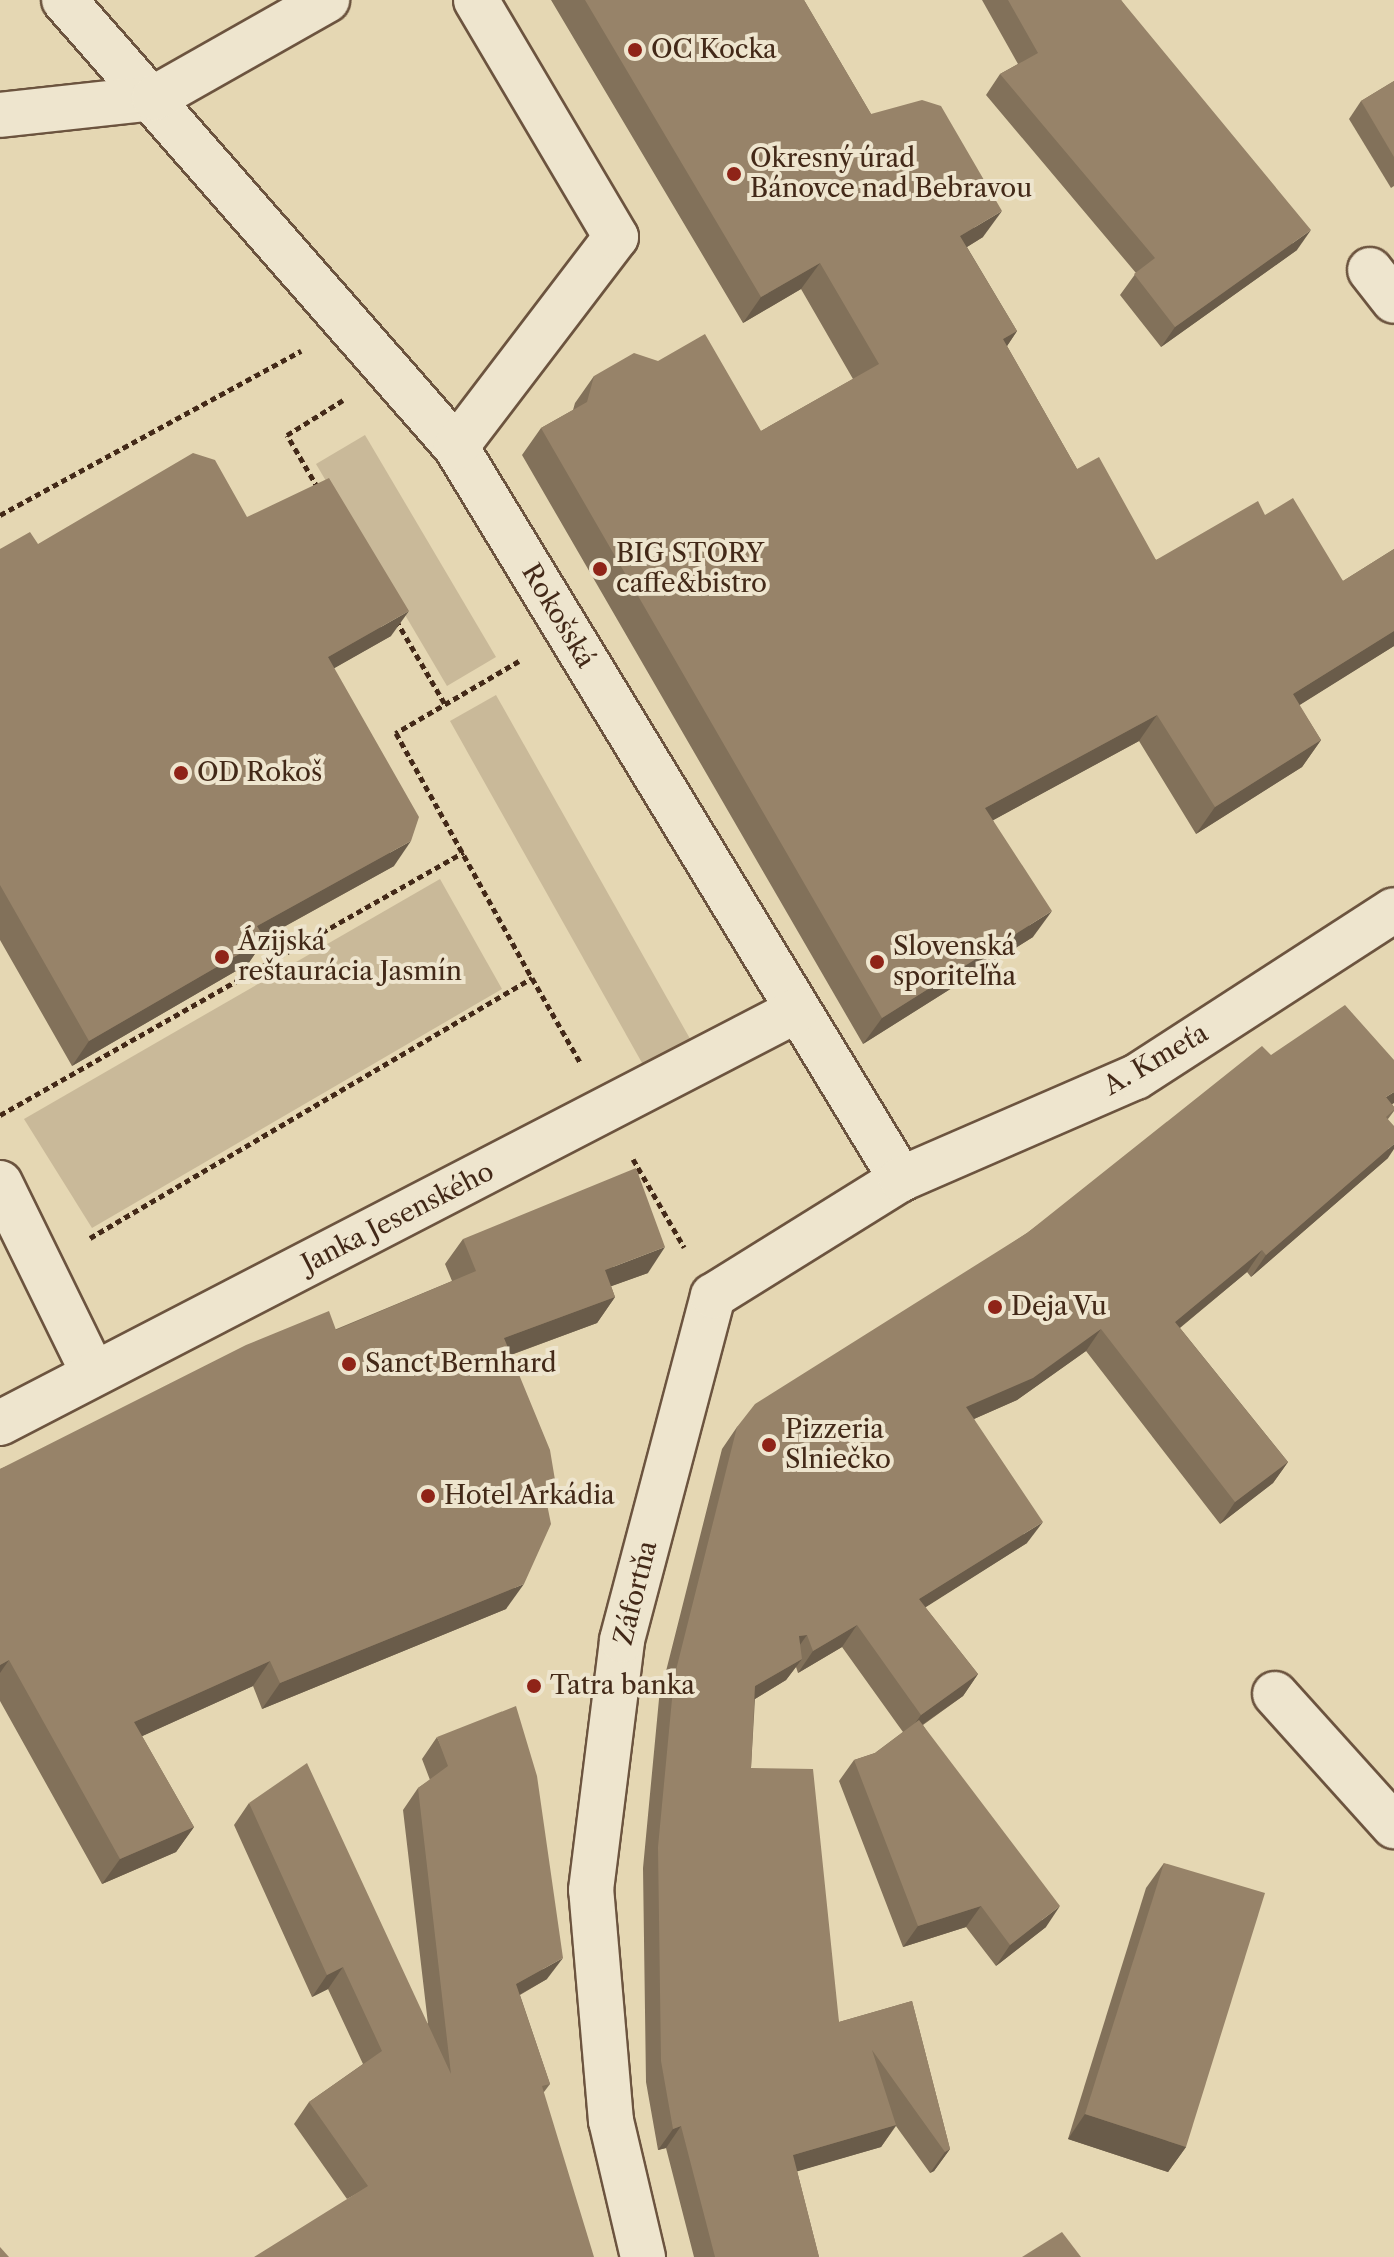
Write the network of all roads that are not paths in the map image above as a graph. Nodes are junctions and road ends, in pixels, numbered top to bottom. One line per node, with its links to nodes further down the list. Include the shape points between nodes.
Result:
1 (64, 0): 4 (street, Rokošská)
2 (327, 0): 4 (street)
3 (476, 0): 6 (street, via 616,237)
4 (154, 98): 5 (street); 6 (street, Rokošská)
5 (0, 115)
6 (456, 447): 8 (street, Rokošská)
7 (1394, 910): 9 (street, A. Kmeťa, via 1136,1077)
8 (796, 1011): 9 (street, Rokošská); 11 (street, Janka Jesenského)
9 (901, 1179): 15 (street, Záfortňa, via 713,1296 622,1640 591,1890 611,2121)
10 (0, 1183): 11 (street)
11 (93, 1373): 12 (street, Janka Jesenského)
12 (0, 1423)
13 (1275, 1694): 14 (street)
14 (1394, 1826)
15 (643, 2257)

